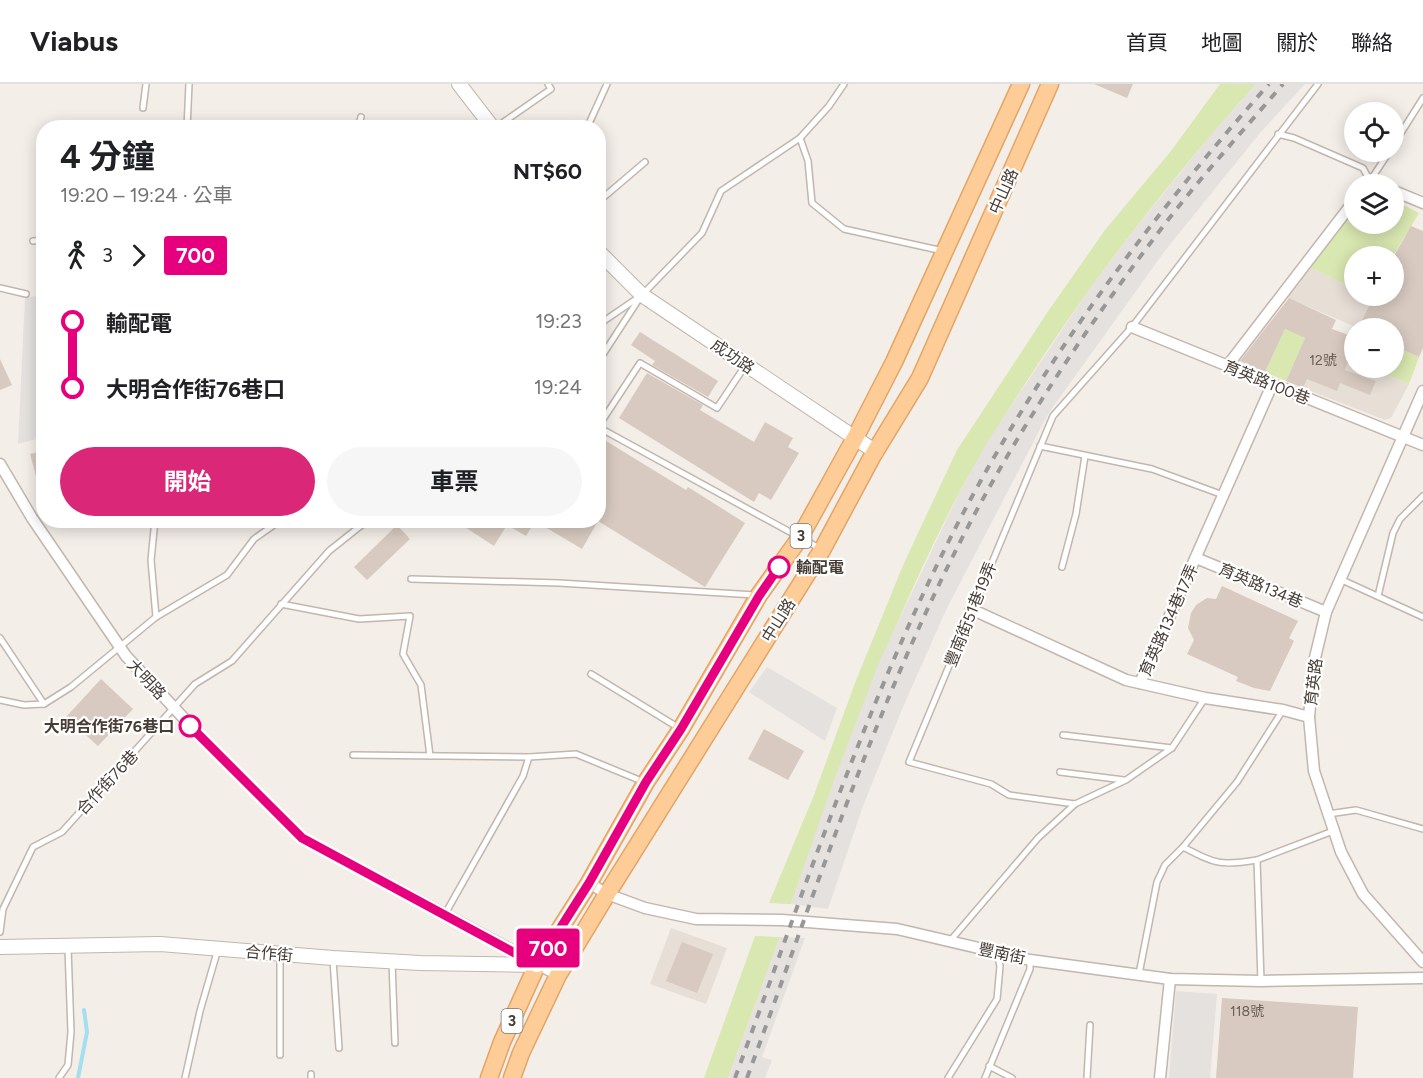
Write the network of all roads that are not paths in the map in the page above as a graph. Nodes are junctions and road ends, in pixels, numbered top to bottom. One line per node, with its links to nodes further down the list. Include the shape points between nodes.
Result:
1 (146, 84): 11 (lane)
2 (189, 84): 13 (lane)
3 (459, 84): 15 (street)
4 (548, 84): 16 (lane, via 551,89)
5 (607, 84): 17 (lane)
6 (844, 84): 20 (lane)
7 (1021, 84): 29 (main road, 中山路 / 3)
8 (1050, 84): 47 (main road, 中山路 / 3, via 920,378)
9 (1318, 84): 19 (lane, 豐南街51巷19弄)
10 (1423, 98): 18 (lane)
11 (143, 108)
12 (361, 117): 14 (lane)
13 (187, 120)
14 (360, 120)
15 (488, 120)
16 (506, 120)
17 (591, 120)
18 (1404, 128)
19 (1278, 134): 22 (lane, via 1363,168); 35 (lane, 豐南街51巷19弄)
20 (800, 138): 29 (lane, via 808,161 812,203 844,229); 33 (lane, via 721,190 702,233)
21 (645, 162): 23 (lane)
22 (1367, 174)
23 (606, 195)
24 (1404, 195): 25 (street)
25 (1423, 203)
26 (1344, 214): 38 (street)
27 (33, 241): 28 (lane)
28 (36, 241)
29 (944, 251): 44 (main road, 中山路 / 3)
30 (606, 259): 33 (street, 成功路)
31 (0, 288): 32 (lane)
32 (26, 294)
33 (642, 295): 34 (lane); 36 (lane); 37 (street, 成功路)
34 (606, 320)
35 (1132, 327): 38 (street, 育英路100巷); 46 (lane, 豐南街51巷19弄, via 1053,416)
36 (606, 350)
37 (746, 364): 41 (lane, via 717,408 640,363); 44 (street, 成功路)
38 (1228, 365): 39 (street, 育英路100巷)
39 (1272, 384): 43 (street, 育英路100巷); 51 (street, 育英路134巷17弄)
40 (1423, 391): 43 (street, 育英路)
41 (606, 415)
42 (606, 431): 57 (lane)
43 (1403, 436): 45 (street, 育英路100巷); 62 (street, 育英路)
44 (855, 438): 47 (street, 成功路); 57 (main road, 中山路 / 3)
45 (1423, 445)
46 (1040, 446): 48 (lane); 66 (lane, 豐南街51巷19弄)
47 (876, 452): 58 (main road, 中山路 / 3)
48 (1085, 456): 51 (lane, via 1152,469); 60 (lane)
49 (0, 464): 52 (street, 大明路)
50 (1423, 495): 64 (lane, via 1400,519 1393,533)
51 (1224, 496): 59 (street, 育英路134巷17弄)
52 (36, 524)
53 (39, 528): 71 (street, 大明路)
54 (154, 528): 68 (lane, via 151,560)
55 (270, 528): 68 (lane, via 254,539 227,575)
56 (358, 528): 65 (lane, 合作街76巷, via 329,551)
57 (799, 539): 58 (lane); 63 (main road, 中山路 / 3)
58 (822, 550): 96 (main road, 中山路 / 3)
59 (1196, 558): 67 (street, 育英路134巷); 73 (street, 育英路134巷17弄)
60 (1062, 567)
61 (411, 579): 63 (lane, via 559,583)
62 (1342, 580): 64 (lane); 67 (street, 育英路)
63 (759, 596): 80 (main road, 中山路 / 3)
64 (1378, 596): 69 (lane)
65 (281, 604): 77 (lane, 合作街76巷, via 232,661 195,684); 84 (lane, via 358,619 410,616 404,654 422,686)
66 (971, 609): 73 (street); 89 (lane, 豐南街51巷19弄, via 909,762 991,784 1009,795)
67 (1326, 612): 79 (street, 育英路, via 1314,662)
68 (156, 617): 71 (lane)
69 (1423, 617)
70 (0, 638): 76 (lane)
71 (120, 647): 76 (lane); 77 (street, 大明路)
72 (591, 674): 80 (lane)
73 (1140, 683): 74 (street)
74 (1205, 698): 78 (street); 82 (lane)
75 (0, 700): 76 (lane)
76 (44, 704)
77 (173, 707): 97 (street, 大明路, via 302,838); 98 (lane, 合作街76巷, via 62,832 33,847 3,909)
78 (1283, 710): 79 (street); 93 (lane, via 1237,782)
79 (1309, 717): 90 (street, 育英路, via 1314,771)
80 (681, 729): 88 (main road, 中山路 / 3)
81 (1063, 735): 82 (lane)
82 (1172, 748): 87 (lane)
83 (353, 755): 84 (lane)
84 (430, 756): 85 (lane)
85 (529, 757): 88 (lane, via 576,754); 97 (lane, via 523,776)
86 (1060, 771): 87 (lane)
87 (1126, 780): 89 (lane)
88 (646, 782): 95 (main road, 中山路 / 3)
89 (1076, 804): 99 (lane, via 1038,838)
90 (1327, 814): 91 (lane, via 1356,810); 92 (street, 育英路)
91 (1423, 829)
92 (1333, 831): 94 (lane); 108 (street, 育英路, via 1363,894)
93 (1183, 847): 94 (lane, via 1212,862); 111 (lane, via 1165,865 1157,882)
94 (1257, 860): 114 (lane)
95 (589, 883): 96 (street, 豐南街); 109 (main road, 中山路 / 3)
96 (607, 894): 99 (street, 豐南街, via 645,908 696,919 782,920 897,929); 110 (main road, 中山路 / 3)
97 (445, 914): 109 (street, 大明路)
98 (0, 932)
99 (950, 941): 103 (street, 豐南街)
100 (68, 945): 101 (street, 合作街); 102 (street, 合作街); 120 (lane, via 71,1032 68,1065)
101 (0, 948)
102 (219, 948): 104 (street, 合作街); 121 (lane)
103 (997, 953): 107 (street, 豐南街); 124 (lane, via 997,999)
104 (280, 955): 105 (street, 合作街); 118 (lane)
105 (333, 958): 106 (street, 合作街); 117 (lane)
106 (392, 960): 109 (street, 合作街); 116 (lane)
107 (1030, 960): 111 (street, 豐南街); 119 (lane, via 1030,969)
108 (1423, 962)
109 (537, 965): 110 (street, 大明路); 122 (main road, 中山路 / 3)
110 (558, 975): 123 (main road, 中山路 / 3)
111 (1139, 976): 113 (street, 豐南街)
112 (1423, 978): 114 (street, 豐南街)
113 (1170, 979): 114 (street, 豐南街); 128 (street)
114 (1261, 981)
115 (1090, 1025): 127 (lane)
116 (394, 1043)
117 (339, 1048)
118 (280, 1055)
119 (989, 1066): 125 (lane); 126 (lane)
120 (59, 1078)
121 (185, 1078)
122 (489, 1078)
123 (512, 1078)
124 (948, 1078)
125 (985, 1078)
126 (1012, 1078)
127 (1087, 1078)
128 (1160, 1078)

